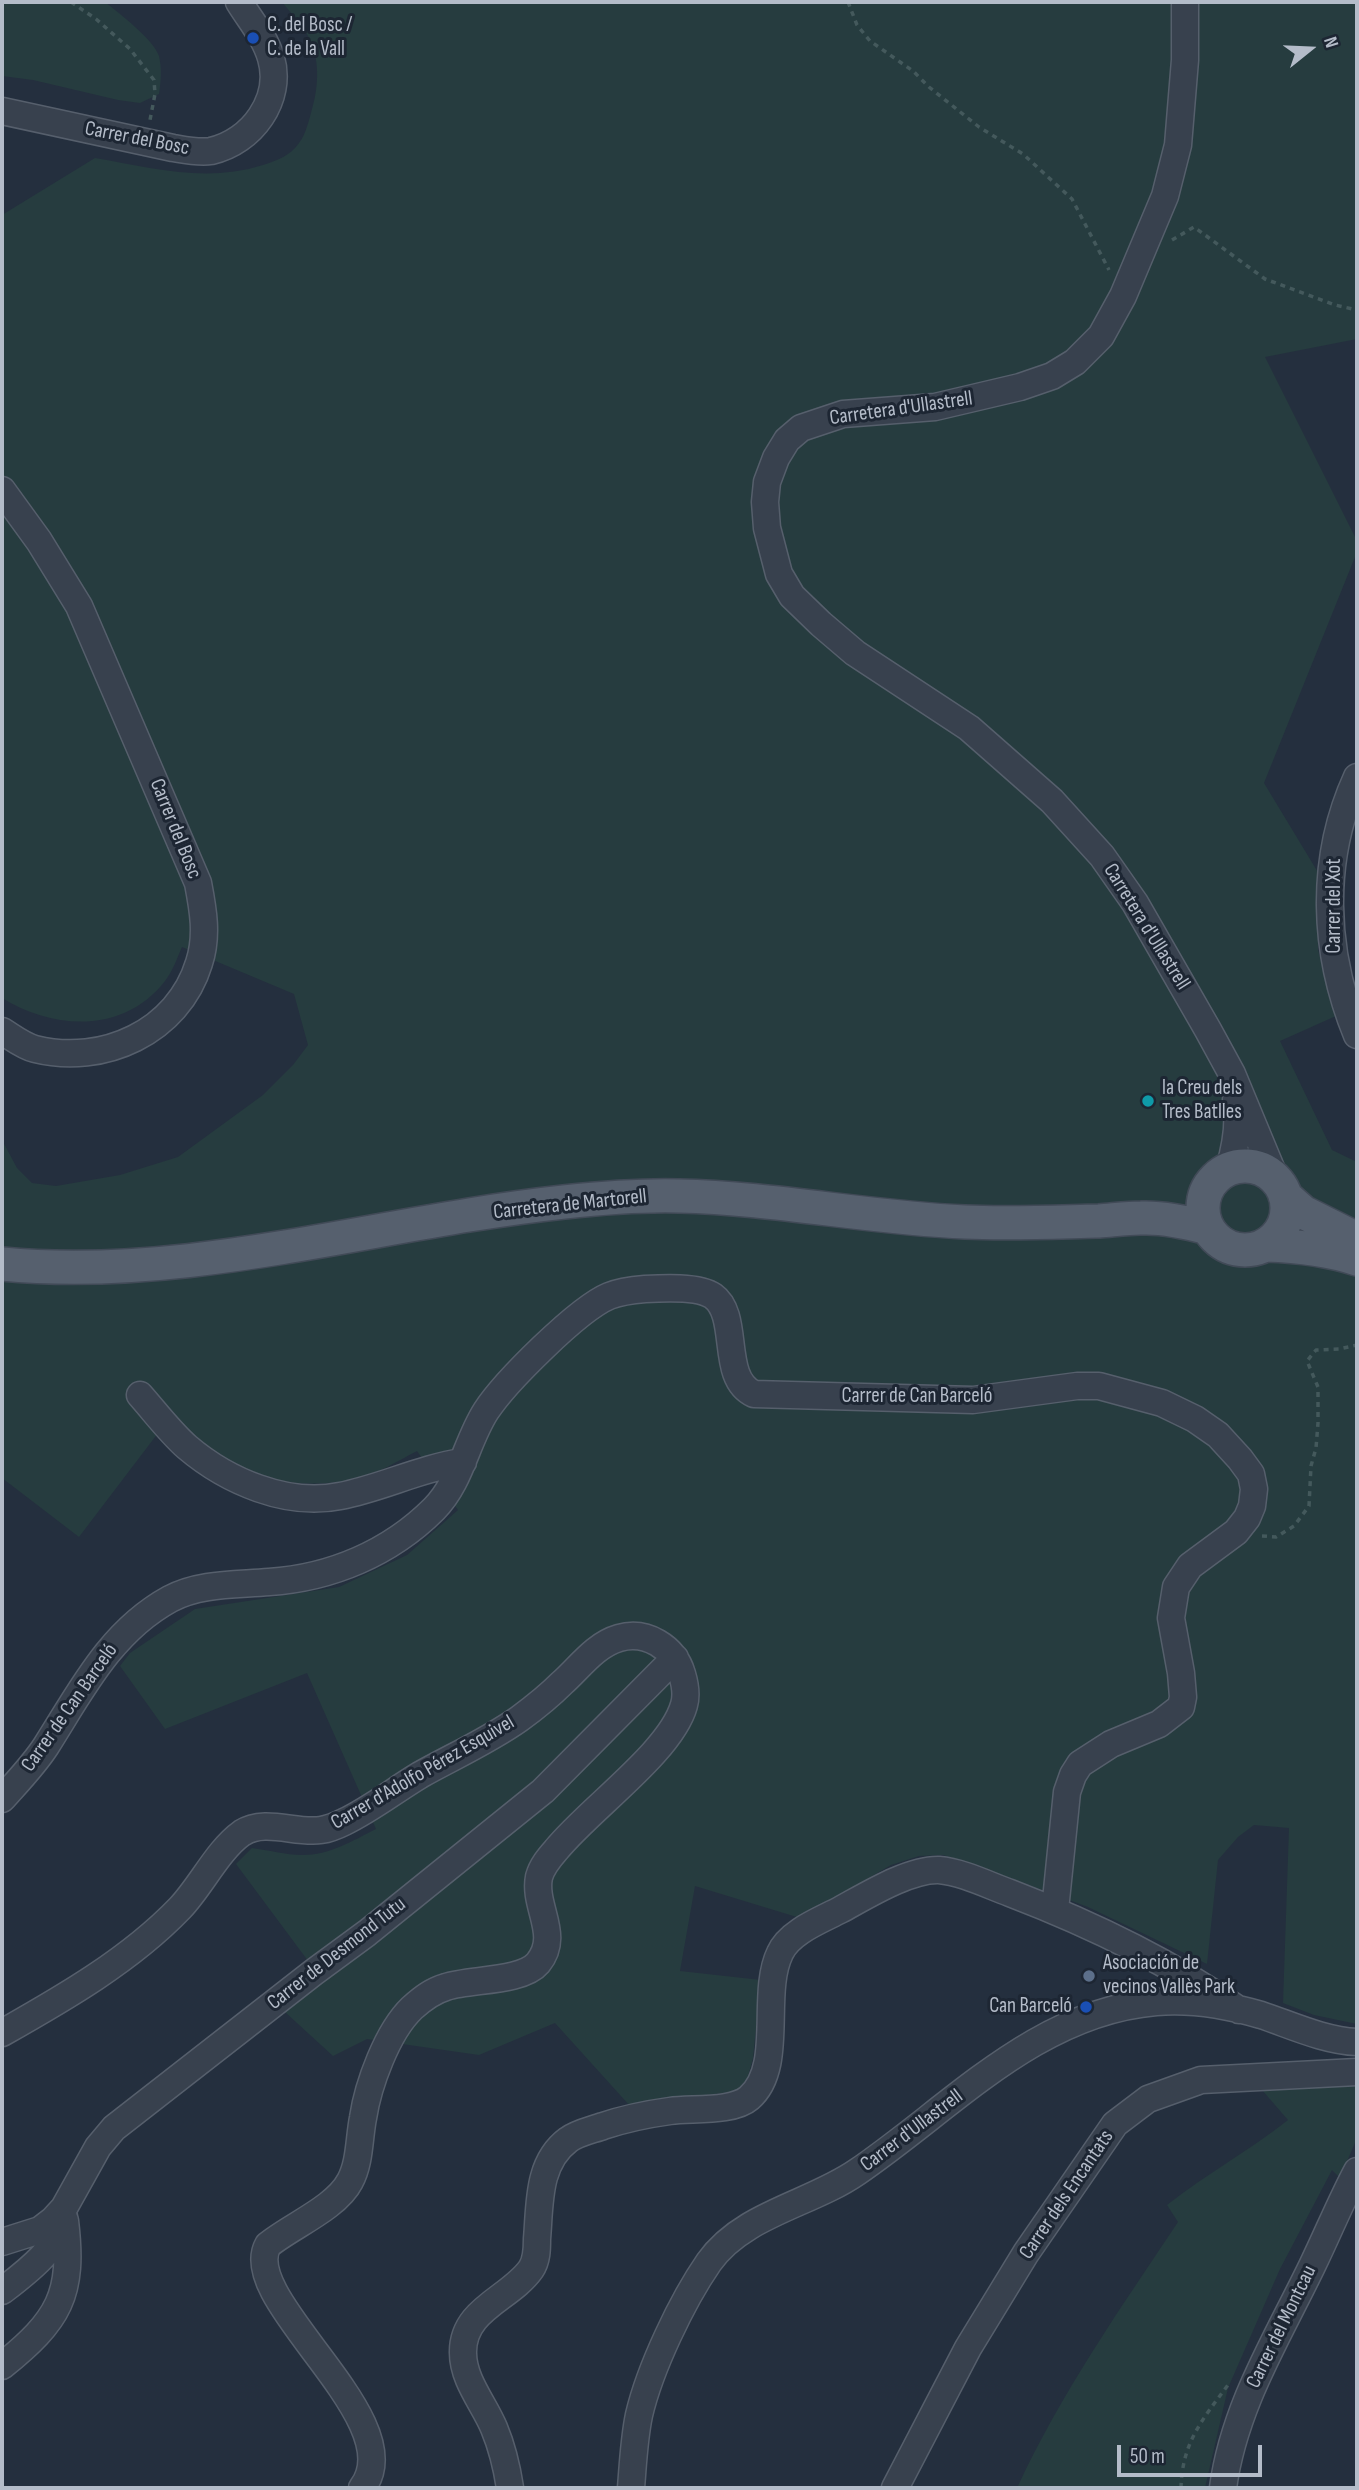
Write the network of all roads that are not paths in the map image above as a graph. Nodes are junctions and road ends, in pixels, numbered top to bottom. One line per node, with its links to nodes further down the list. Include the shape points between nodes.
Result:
1 (239, 2): 3 (street, Carrer del Bosc, via 261,34 274,75 266,110 236,140 201,152)
2 (1185, 2): 8 (street, Carretera d'Ullastrell, via 1178,145 1165,196 1101,336 1075,362 1052,376 999,394 843,414 801,428 787,440 771,470 765,502 779,574 792,596 855,653 969,728 1052,801 1102,856 1135,903)
3 (2, 111)
4 (2, 490): 6 (street, Carrer del Bosc, via 79,606 198,883 204,935 199,963 179,1001 141,1036 89,1053 32,1048)
5 (1357, 777): 7 (street, Carrer del Xot, via 1333,858 1330,937 1335,970)
6 (2, 1031)
7 (1357, 1035)
8 (1231, 1074): 9 (street, Carretera d'Ullastrell, via 1237,1140); 10 (street, Carretera d'Ullastrell)
9 (1220, 1177): 10 (main road, via 1251,1167 1269,1174); 11 (main road, Carretera de Martorell); 12 (main road, via 1203,1202)
10 (1280, 1188): 13 (main road, via 1303,1212); 14 (main road, via 1287,1206 1284,1224)
11 (1141, 1218): 12 (main road, Carretera de Martorell); 16 (main road, Carretera de Martorell, via 964,1222 738,1200 620,1197 499,1211 148,1266)
12 (1208, 1228): 14 (main road, Carretera de Martorell, via 1229,1248 1247,1251)
13 (1357, 1239)
14 (1266, 1245): 15 (main road, Carretera de Martorell, via 1293,1245)
15 (1357, 1259)
16 (2, 1264)
17 (140, 1395): 18 (street, via 184,1445 206,1462 275,1494 338,1497)
18 (463, 1462): 20 (street, Carrer de Can Barceló, via 437,1507 406,1535 368,1557 311,1576 186,1592 146,1615 104,1654 44,1749); 21 (street, Carrer de Can Barceló, via 486,1412 533,1357 579,1315 609,1296 643,1289 695,1290 714,1297 726,1321 738,1379 754,1394 973,1401 1099,1386 1162,1403 1218,1436 1251,1474 1252,1506 1241,1525 1190,1566 1176,1587 1171,1618 1181,1673 1181,1707 1159,1724 1111,1744 1080,1764 1073,1775 1066,1792)
19 (675, 1658): 23 (street, Carrer d'Adolfo Pérez Esquivel, via 645,1637 614,1639 517,1721 345,1822 322,1830 258,1827 245,1831 180,1908 126,1955); 27 (street, Carrer de Desmond Tutu, via 543,1791 114,2128 98,2147); 31 (street, via 685,1696 680,1717 651,1756 596,1807 545,1864 539,1890 548,1941 540,1960 512,1976 446,1987 407,2012 369,2088 349,2184 263,2252 274,2293 347,2397 367,2434 369,2469)
20 (2, 1799)
21 (1055, 1910): 22 (street, via 1155,1958); 32 (street, via 938,1870 891,1884 816,1923 782,1948 774,1969 765,2071 748,2099 737,2105 615,2122 566,2141 544,2173 536,2261 524,2277 478,2315 463,2338 466,2369 494,2427)
22 (1239, 2010): 24 (street, Carrer d'Ullastrell); 33 (street, Carrer d'Ullastrell, via 1208,2003 1157,2002 1076,2022 1015,2054 856,2173 746,2228 725,2244 709,2261 650,2378 634,2442)
23 (2, 2033)
24 (1357, 2042)
25 (1357, 2072): 34 (street, Carrer dels Encantats, via 1201,2080 1148,2099 1115,2124 1026,2253 968,2348)
26 (1357, 2171): 35 (street, Carrer del Montcau, via 1242,2410)
27 (64, 2214): 28 (street, Carrer de Desmond Tutu, via 40,2230); 29 (street, via 56,2240); 30 (street, via 69,2253 58,2308 47,2325)
28 (2, 2242)
29 (2, 2291)
30 (2, 2366)
31 (362, 2488)
32 (510, 2488)
33 (631, 2488)
34 (895, 2488)
35 (1223, 2488)

